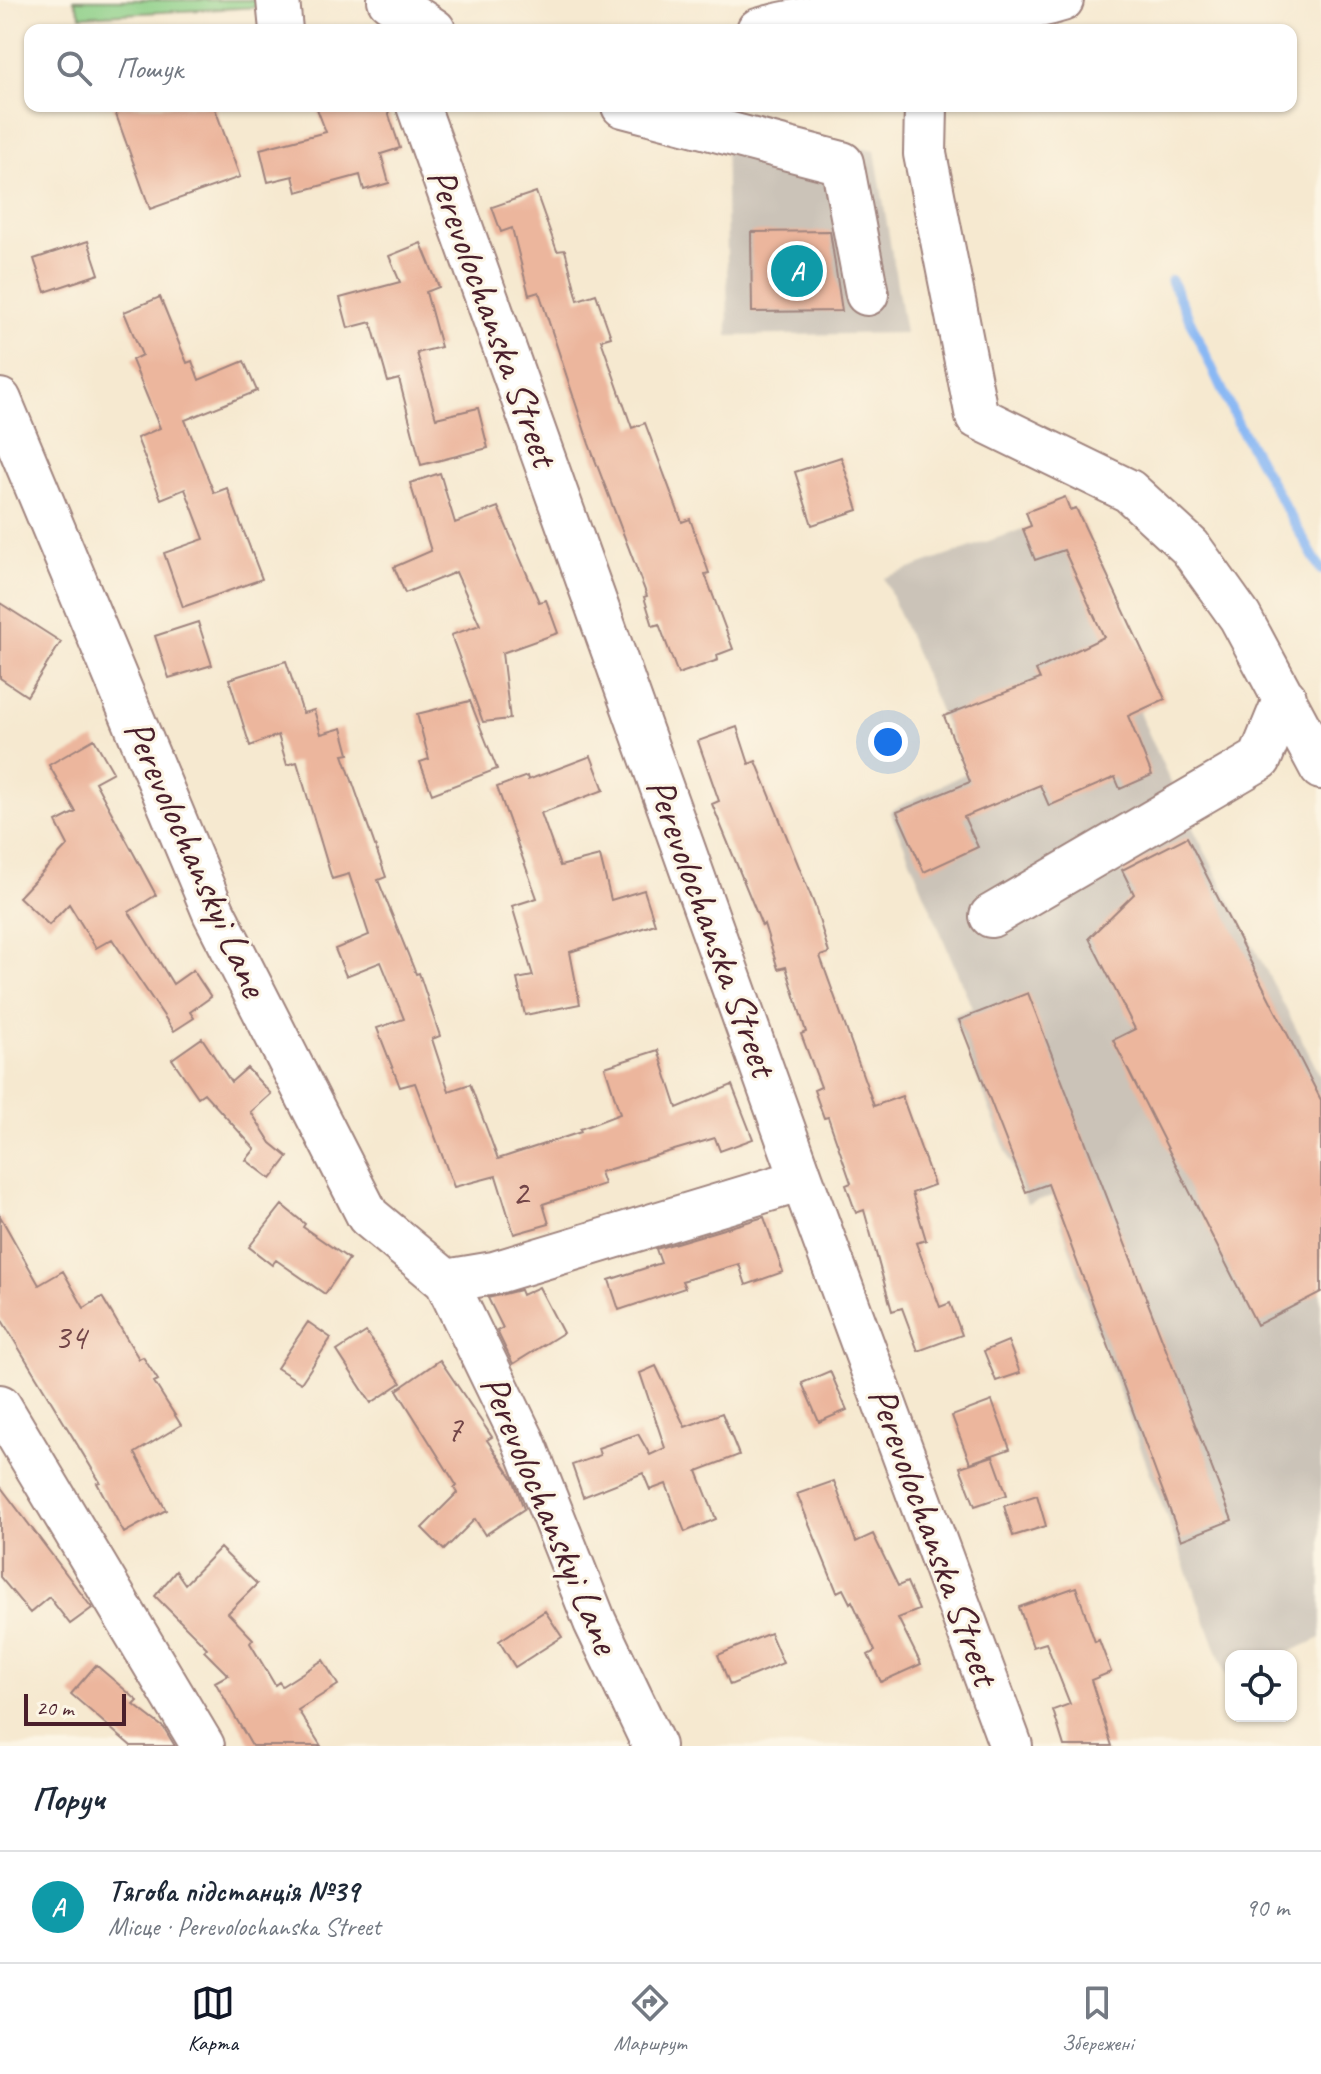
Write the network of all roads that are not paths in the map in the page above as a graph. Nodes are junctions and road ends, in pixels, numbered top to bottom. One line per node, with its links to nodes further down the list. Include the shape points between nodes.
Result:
1 (278, 0): 6 (street)
2 (380, 0): 7 (street)
3 (389, 0): 8 (street)
4 (1062, 0): 5 (street, via 1037,8)
5 (927, 14): 9 (street, via 884,11)
6 (280, 24)
7 (389, 24)
8 (425, 24)
9 (780, 24)
10 (420, 112): 18 (street, Perevolochanska Street)
11 (646, 112): 13 (street, via 842,163)
12 (926, 112): 15 (street, via 925,154 977,417 1129,491 1190,547 1240,617)
13 (867, 294)
14 (0, 400): 19 (street, Perevolochanskyi Lane, via 214,913 368,1216)
15 (1285, 698): 16 (street); 17 (street, via 1260,759)
16 (1321, 768)
17 (991, 916)
18 (802, 1180): 19 (street, via 494,1273); 23 (street, Perevolochanska Street)
19 (446, 1281): 22 (street, Perevolochanskyi Lane, via 523,1440 595,1622)
20 (0, 1406): 21 (street)
21 (203, 1746)
22 (654, 1746)
23 (1011, 1746)

